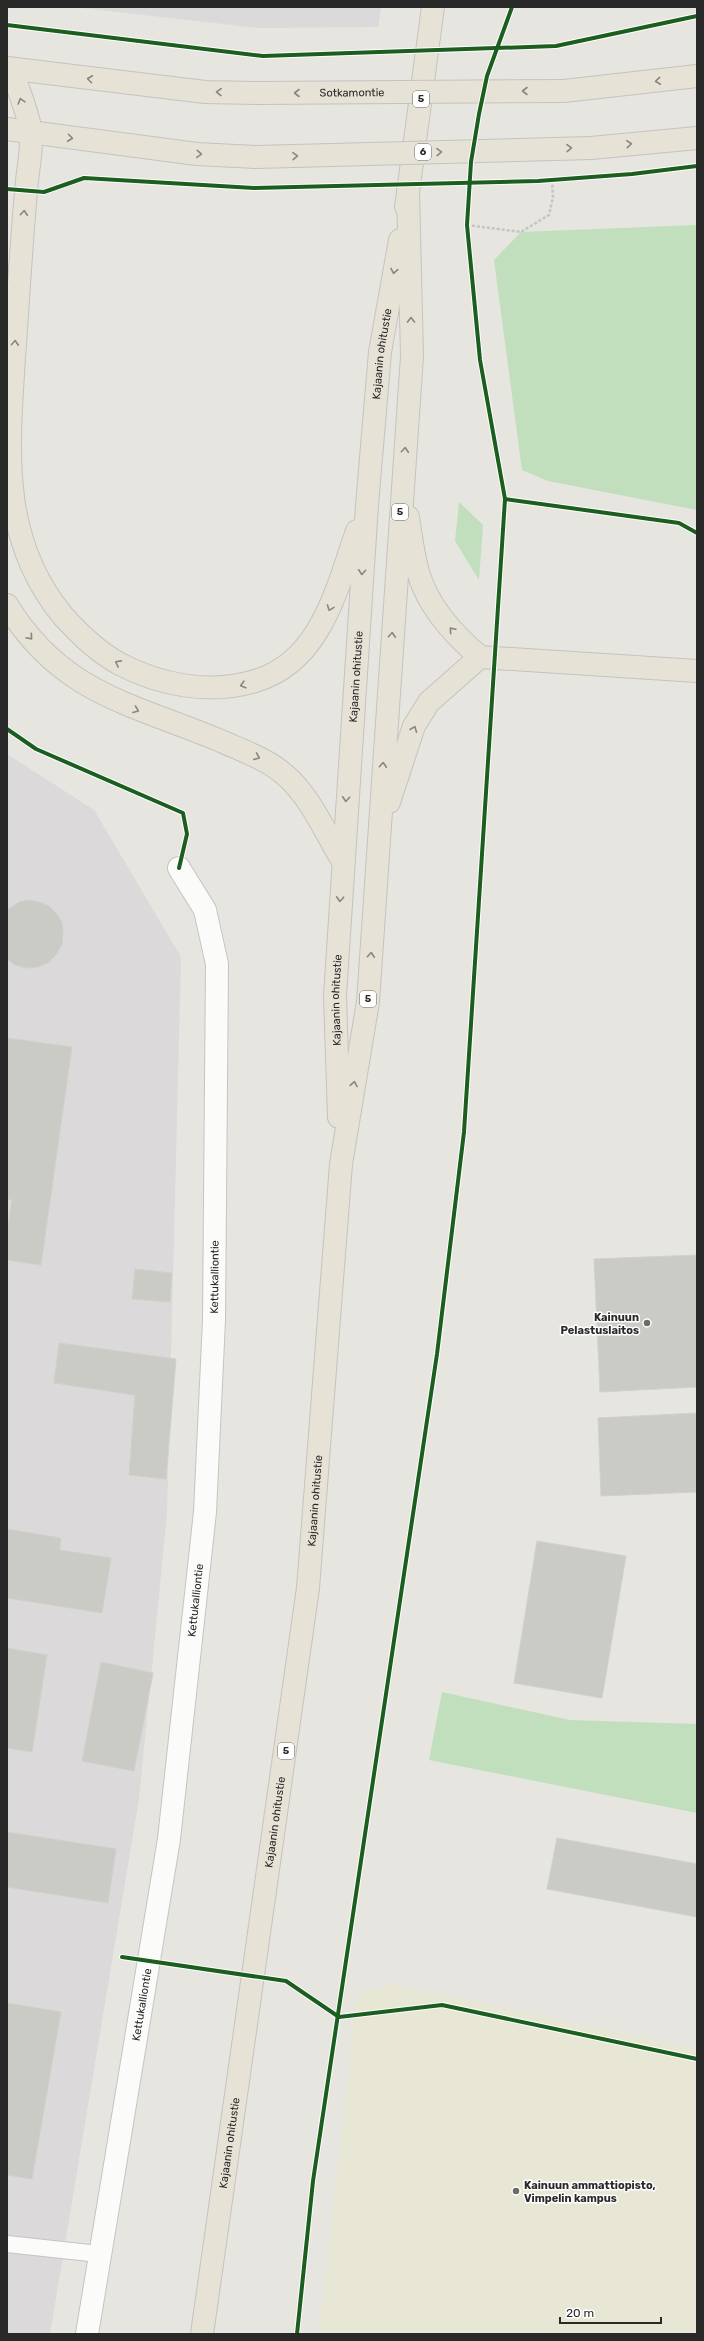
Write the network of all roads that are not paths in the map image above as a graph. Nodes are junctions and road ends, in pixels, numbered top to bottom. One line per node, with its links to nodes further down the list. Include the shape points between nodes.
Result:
1 (433, 7): 7 (highway, Kajaanin ohitustie / 5)
2 (8, 71): 3 (highway, Sotkamontie, one-way to 2, bridge, via 564,91 258,93 205,92); 5 (highway, one-way to 2)
3 (697, 76)
4 (7, 129): 5 (highway, 6)
5 (31, 133): 6 (highway, 6, one-way to 6, bridge, via 197,154 256,157 591,148); 9 (highway, one-way to 5, via 326,618 312,641 280,671 260,680 233,688 208,689 150,676 104,655 53,606 27,568 18,544 8,487 10,424)
6 (697, 138)
7 (408, 192): 8 (highway, Kajaanin ohitustie / 5, one-way to 7, via 412,356); 9 (highway, Kajaanin ohitustie / 5, one-way to 9, via 380,352)
8 (402, 485): 11 (highway, one-way to 8, via 460,640 430,600 418,574); 13 (highway, Kajaanin ohitustie / 5, one-way to 8)
9 (367, 505): 14 (highway, Kajaanin ohitustie / 5, one-way to 14)
10 (7, 605): 14 (highway, one-way to 14, via 18,624 37,645 61,667 95,691 118,703 195,730 264,759 284,773 302,792)
11 (483, 657): 12 (highway); 13 (highway, one-way to 11, via 414,726 429,702)
12 (697, 671)
13 (379, 832): 16 (highway, Kajaanin ohitustie / 5, one-way to 13, via 368,1002)
14 (342, 860): 16 (highway, Kajaanin ohitustie / 5, one-way to 16, via 335,996)
15 (179, 868): 18 (street, Kettukalliontie, via 205,910 217,964 214,1320 205,1512 169,1840)
16 (341, 1164): 20 (highway, Kajaanin ohitustie / 5, via 308,1588)
17 (7, 2244): 18 (lane)
18 (99, 2254): 19 (street, Kettukalliontie)
19 (87, 2334)
20 (202, 2334)

